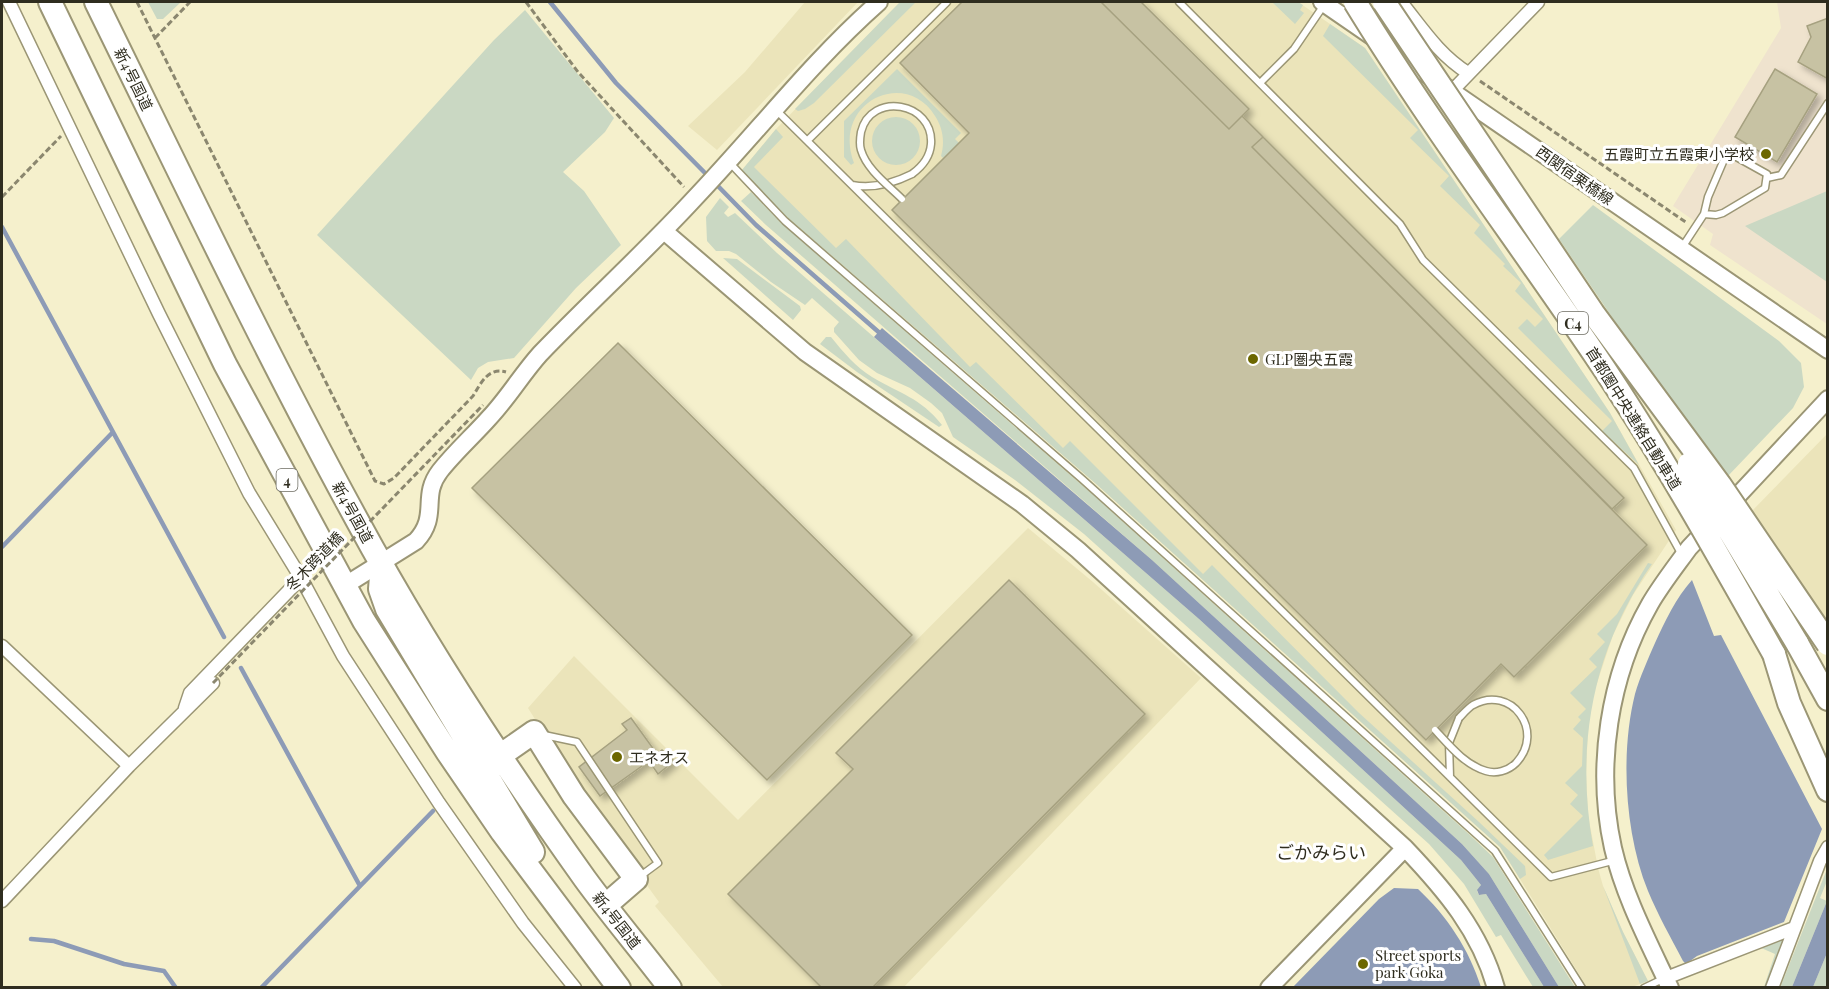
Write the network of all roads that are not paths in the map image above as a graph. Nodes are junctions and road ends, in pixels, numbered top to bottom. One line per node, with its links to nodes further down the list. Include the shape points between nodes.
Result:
1 (9, 2): 30 (street, via 249,493)
2 (50, 2): 31 (highway, 4, via 225,364)
3 (96, 2): 29 (highway, 新4号国道, via 272,359)
4 (879, 2): 16 (street)
5 (947, 2): 17 (lane)
6 (1179, 2): 13 (lane)
7 (1324, 2): 13 (lane, via 1294,49); 14 (street, 西関宿栗橋線)
8 (1356, 2): 34 (highway, 首都圏中央連絡自動車道 / C4, bridge, via 1596,357 1701,525)
9 (1384, 2): 25 (highway, 首都圏中央連絡自動車道 / C4, bridge)
10 (1401, 2): 12 (street, via 1437,48)
11 (1538, 2): 12 (street)
12 (1468, 73): 14 (street)
13 (1260, 83): 28 (lane, via 1400,224 1423,260 1634,468)
14 (1452, 91): 24 (street, 西関宿栗橋線)
15 (1827, 103): 19 (lane, via 1781,175)
16 (775, 109): 17 (lane); 18 (street)
17 (807, 140): 20 (lane)
18 (728, 161): 23 (street); 59 (lane, via 785,221 1082,479 1496,852)
19 (1767, 178): 22 (lane, via 1765,188 1723,213); 22 (lane, via 1763,171 1726,155)
20 (852, 185): 21 (lane, bridge, via 879,185 891,183 923,165 930,149 930,131 920,115 911,110 893,105 881,108 863,125 860,140 869,166); 43 (lane)
21 (902, 199)
22 (1704, 214): 24 (lane)
23 (664, 231): 29 (street, via 539,356 490,418 441,470 431,488 428,526 416,541); 46 (street, via 805,352 1022,504 1078,550)
24 (1681, 249): 26 (street, 西関宿栗橋線)
25 (1593, 313): 32 (highway, bridge, via 1720,485); 36 (highway, 首都圏中央連絡自動車道 / C4, bridge, via 1651,401)
26 (1827, 350)
27 (1827, 399): 28 (street)
28 (1683, 557): 47 (street, via 1650,603 1631,641 1613,702 1606,802)
29 (382, 563): 31 (street); 40 (highway, 新4号国道); 52 (highway, via 380,589 387,609 536,857)
30 (301, 578): 37 (street, via 190,693); 54 (street, via 343,656 426,783 523,923)
31 (344, 586): 52 (highway, 4, via 448,753)
32 (1827, 644)
33 (2, 646): 42 (street)
34 (1774, 654): 41 (highway, 首都圏中央連絡自動車道 / C4); 44 (highway, via 1789,703)
35 (213, 683): 37 (street)
36 (1827, 699)
37 (184, 711): 42 (street)
38 (1435, 730): 43 (lane, bridge, via 1458,753 1485,771 1495,772 1512,766 1522,756 1527,745 1526,722 1519,712 1498,700 1471,706 1459,718 1449,743)
39 (534, 732): 40 (highway); 48 (highway, via 574,796); 48 (lane, via 577,742 658,863)
40 (501, 755): 50 (highway, 新4号国道)
41 (1827, 760)
42 (129, 766): 49 (street)
43 (1450, 777): 47 (lane, via 1551,877)
44 (1827, 790)
45 (1827, 847): 51 (street)
46 (1405, 848): 57 (street); 58 (street, via 1442,887 1468,923 1489,963)
47 (1617, 860): 53 (street)
48 (636, 879): 50 (highway)
49 (2, 901)
50 (606, 905): 56 (highway, 新4号国道)
51 (1794, 928): 53 (street); 61 (street)
52 (575, 930): 55 (highway, 4)
53 (1668, 983): 60 (lane)
54 (574, 987)
55 (619, 987)
56 (670, 987)
57 (1269, 987)
58 (1496, 987)
59 (1582, 987)
60 (1644, 987)
61 (1772, 987)

